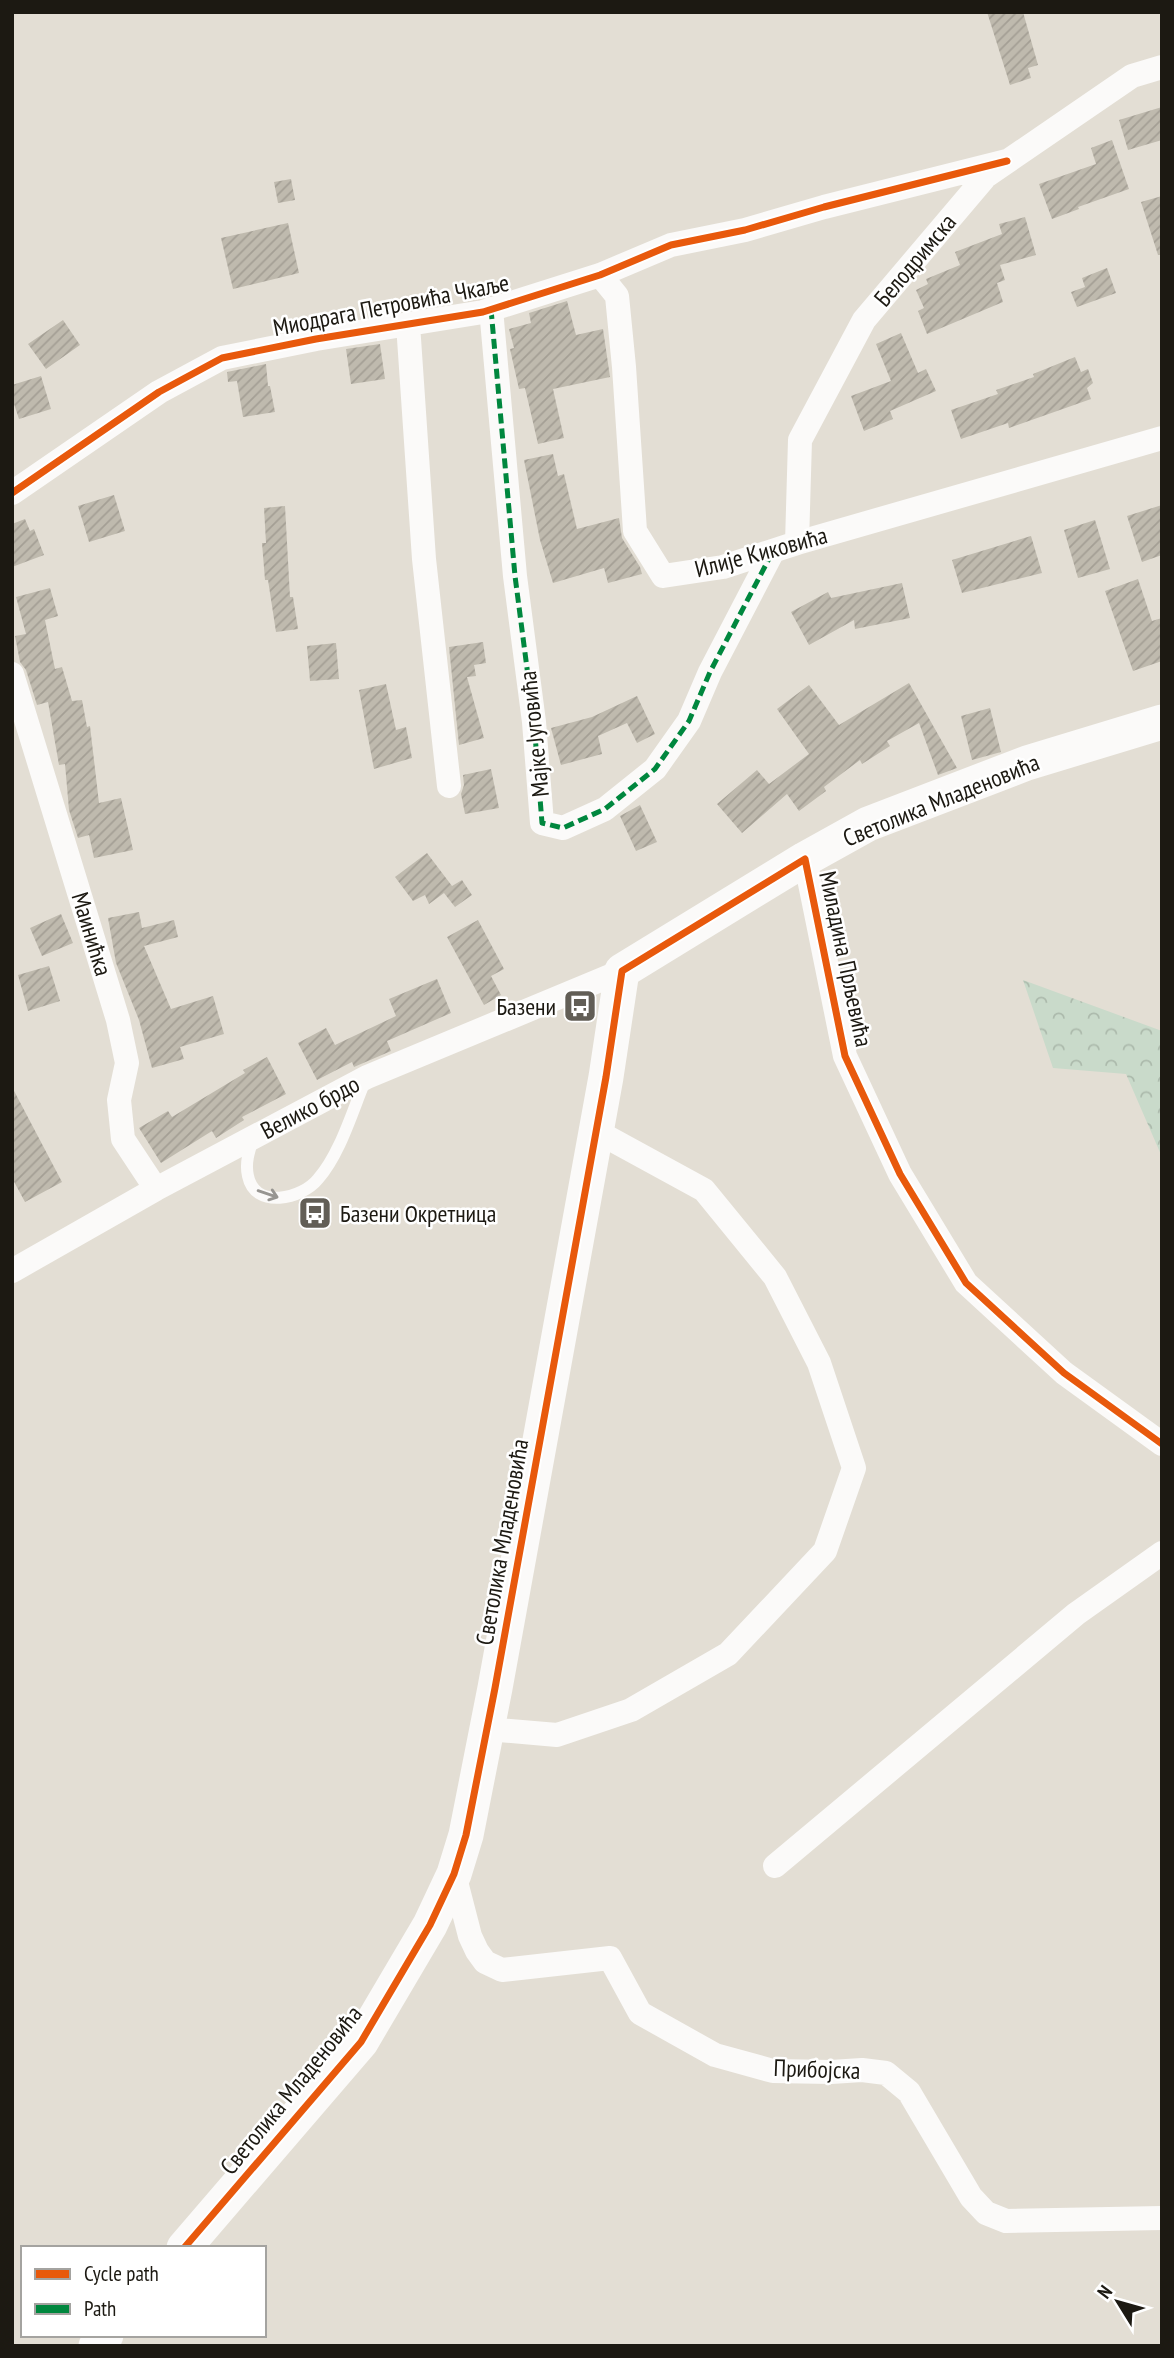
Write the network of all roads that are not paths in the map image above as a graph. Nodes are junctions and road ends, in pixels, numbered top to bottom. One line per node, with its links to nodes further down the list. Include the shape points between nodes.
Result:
1 (1162, 67): 2 (street, Белодримска, via 1132,76)
2 (1007, 161): 3 (street, Миодрага Петровића Чкаље, via 671,245); 8 (street, Белодримска, via 986,176 864,320 800,440)
3 (600, 275): 4 (street, Миодрага Петровића Чкаље); 9 (street, Илије Киковића, via 617,296 635,531 663,576 723,567)
4 (491, 309): 5 (street, Миодрага Петровића Чкаље); 9 (street, Мајке Југовића, via 542,823 564,828 605,809 655,769 690,721 709,672)
5 (408, 324): 7 (street, Миодрага Петровића Чкаље, via 222,358); 12 (street, via 424,559)
6 (1162, 439): 8 (street, Илије Киковића)
7 (14, 483)
8 (796, 543): 9 (street, Илије Киковића)
9 (773, 551)
10 (12, 674): 18 (street, Маинићка, via 118,1020 127,1063 119,1100 123,1139)
11 (1162, 722): 13 (street, Светолика Младеновића, via 1027,763 892,814)
12 (449, 786)
13 (805, 859): 14 (street, Светолика Младеновића); 20 (street, Миладина Прљевића, via 845,1056 900,1174 966,1283 1064,1373)
14 (622, 971): 15 (street, Велико брдо); 16 (street, Светолика Младеновића)
15 (367, 1077): 17 (street, Велико брдо); 17 (lane, one-way to 15, via 247,1172 257,1190 279,1198 304,1192 331,1160)
16 (596, 1130): 22 (street, Светолика Младеновића); 22 (street, via 704,1189 775,1277 819,1363 854,1468 825,1551 728,1654 631,1710 558,1735)
17 (253, 1139): 18 (street, Велико брдо)
18 (156, 1189): 19 (street, Велико брдо)
19 (12, 1271)
20 (1162, 1444)
21 (1162, 1553): 23 (street, via 1076,1614)
22 (487, 1729): 24 (street, Светолика Младеновића)
23 (775, 1866)
24 (454, 1874): 25 (street, Прибојска, via 477,1951 485,1962 502,1970 610,1958 640,2013 715,2055 774,2071 886,2073 909,2092 971,2197 986,2213 1006,2221); 26 (street, Светолика Младеновића, via 430,1925 360,2042)
25 (1162, 2218)
26 (186, 2246)

